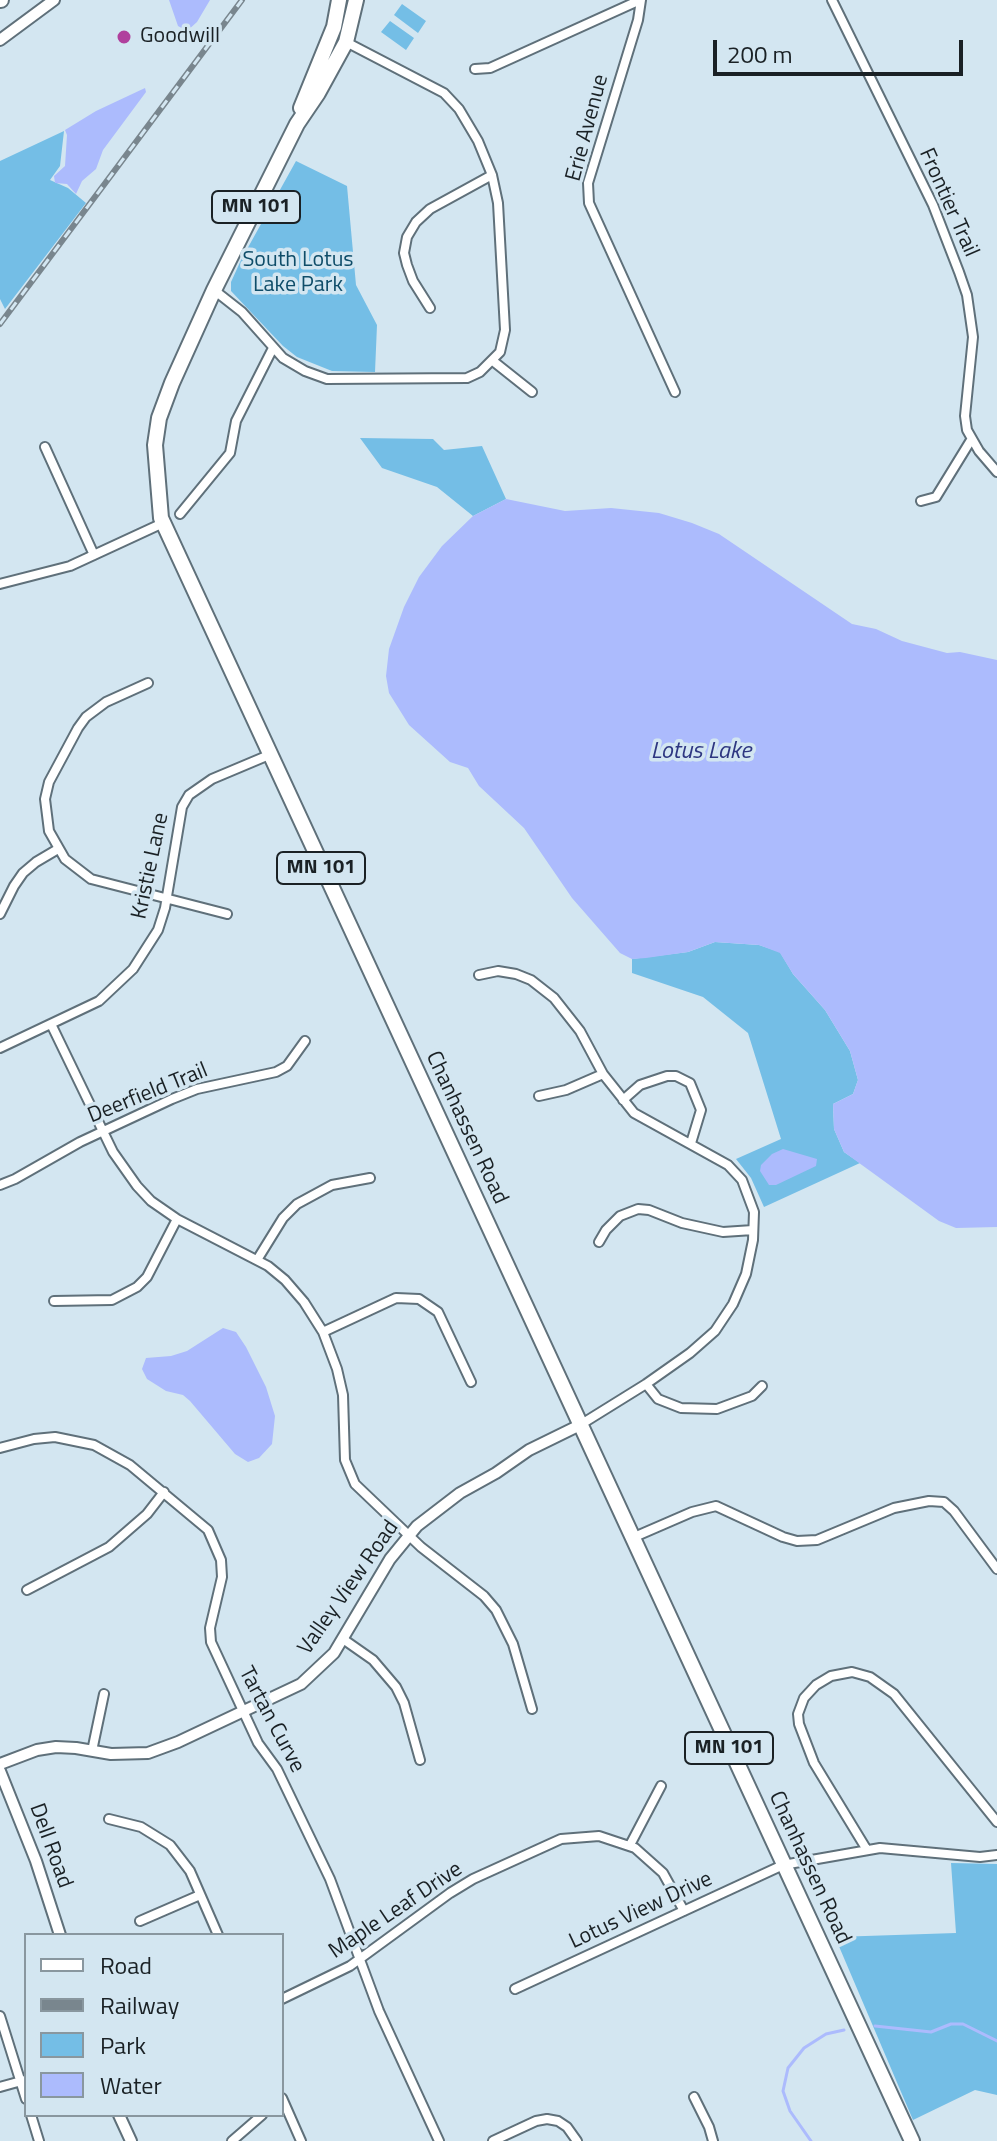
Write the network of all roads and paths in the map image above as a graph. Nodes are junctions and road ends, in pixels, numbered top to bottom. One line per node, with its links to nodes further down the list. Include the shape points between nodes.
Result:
1 (54, 0): 6 (street)
2 (339, 0): 9 (main road, Chanhassen Road / MN 101)
3 (356, 0): 7 (main road, Chanhassen Road / MN 101)
4 (640, 0): 8 (street, via 490,68); 16 (street, Erie Avenue, via 588,183 589,203)
5 (832, 0): 17 (street, Frontier Trail, via 933,205 967,295 973,337 965,416)
6 (0, 40)
7 (346, 42): 9 (main road, Chanhassen Road / MN 101); 10 (street, via 444,93 478,141)
8 (475, 69)
9 (297, 124): 11 (main road, Chanhassen Road / MN 101)
10 (492, 175): 12 (street, via 430,209 407,237 407,265); 14 (street, via 505,330)
11 (214, 290): 13 (street); 22 (main road, Chanhassen Road / MN 101, via 159,418 155,445)
12 (430, 308)
13 (273, 348): 14 (street, via 305,371 347,381 467,378); 21 (street, via 236,421 230,453)
14 (493, 361): 15 (street)
15 (532, 392)
16 (675, 392)
17 (971, 440): 19 (street); 20 (street, via 936,497)
18 (45, 447): 23 (street)
19 (997, 472)
20 (921, 501)
21 (180, 514)
22 (163, 523): 23 (street); 26 (main road, Chanhassen Road / MN 101)
23 (94, 555): 24 (street)
24 (0, 584)
25 (148, 683): 27 (street, via 86,717 56,767 45,799 49,831)
26 (269, 755): 28 (street, Kristie Lane, via 212,779 189,795 182,807); 51 (main road, Chanhassen Road / MN 101)
27 (58, 849): 28 (street, via 91,879); 29 (street, via 23,873)
28 (167, 899): 30 (street); 32 (street, Kristie Lane, via 158,930 133,969 99,1001)
29 (0, 914)
30 (227, 914)
31 (479, 975): 35 (street, via 516,974 554,998)
32 (51, 1024): 34 (street, Kristie Lane); 38 (street)
33 (305, 1041): 38 (street, Deerfield Trail, via 276,1072 197,1089)
34 (0, 1048)
35 (603, 1074): 36 (street); 37 (street)
36 (539, 1096)
37 (623, 1100): 39 (street, via 634,1113); 39 (street, via 640,1085 667,1076 690,1083 701,1110)
38 (103, 1131): 41 (street, Deerfield Trail); 42 (street, via 137,1186)
39 (691, 1143): 43 (street, via 742,1180 754,1212)
40 (370, 1178): 45 (street, via 332,1185 297,1204)
41 (0, 1185)
42 (177, 1219): 45 (street); 46 (street, via 147,1277 125,1295 97,1302)
43 (753, 1230): 44 (street, via 713,1231 638,1209 620,1216); 49 (street, via 746,1274 715,1331)
44 (599, 1242)
45 (257, 1260): 47 (street, via 285,1280)
46 (54, 1301)
47 (323, 1332): 48 (street, via 396,1298 419,1299 438,1312); 54 (street, via 343,1395 349,1473)
48 (471, 1382)
49 (646, 1384): 50 (street, via 658,1399 681,1408 717,1409 752,1396); 51 (street)
50 (762, 1386)
51 (580, 1425): 54 (street, Valley View Road, via 460,1493); 55 (main road, Chanhassen Road / MN 101)
52 (0, 1448): 53 (street, Tartan Curve, via 34,1439 75,1439 113,1453)
53 (164, 1492): 57 (street, via 109,1547); 61 (street, Tartan Curve, via 197,1518 216,1544 222,1577 211,1642)
54 (409, 1536): 58 (street, Valley View Road); 60 (street, via 496,1610 513,1644)
55 (632, 1538): 56 (street, via 716,1506 783,1537 817,1540 894,1508 944,1502); 72 (main road, Chanhassen Road / MN 101)
56 (997, 1569)
57 (27, 1590)
58 (343, 1639): 61 (street, Valley View Road, via 301,1684); 63 (street, via 373,1660 396,1687)
59 (104, 1694): 62 (street)
60 (532, 1709)
61 (244, 1712): 62 (street, Valley View Road, via 148,1753); 78 (street, Tartan Curve, via 330,1879)
62 (92, 1751): 64 (street, Valley View Road, via 47,1748)
63 (420, 1760)
64 (0, 1764)
65 (0, 1771): 76 (street, Dell Road)
66 (661, 1786): 69 (street)
67 (109, 1819): 73 (street, via 141,1827 170,1845)
68 (997, 1822): 70 (street, via 894,1694 870,1677 852,1672 831,1676 804,1698 799,1724 814,1763)
69 (630, 1845): 74 (street, Maple Leaf Drive, via 663,1873); 78 (street, Maple Leaf Drive, via 589,1836 544,1846 450,1893)
70 (867, 1850): 71 (street, Lotus View Drive); 72 (street, Lotus View Drive)
71 (997, 1855)
72 (783, 1865): 74 (street, Lotus View Drive); 97 (main road, Chanhassen Road / MN 101)
73 (200, 1895): 75 (street); 77 (street)
74 (684, 1911): 79 (street, Lotus View Drive)
75 (140, 1921)
76 (59, 1933)
77 (217, 1933)
78 (359, 1958): 80 (street, Maple Leaf Drive); 93 (street, Tartan Curve)
79 (515, 1989)
80 (284, 1998)
81 (0, 2016): 82 (street)
82 (23, 2081): 83 (street)
83 (0, 2087)
84 (694, 2097): 96 (street)
85 (284, 2103): 92 (street)
86 (32, 2117): 89 (street)
87 (120, 2117): 90 (street)
88 (260, 2117): 91 (street)
89 (39, 2141)
90 (131, 2141)
91 (232, 2141)
92 (301, 2141)
93 (439, 2141)
94 (493, 2141): 95 (street, via 547,2119 567,2127)
95 (577, 2141)
96 (713, 2141)
97 (912, 2141)

